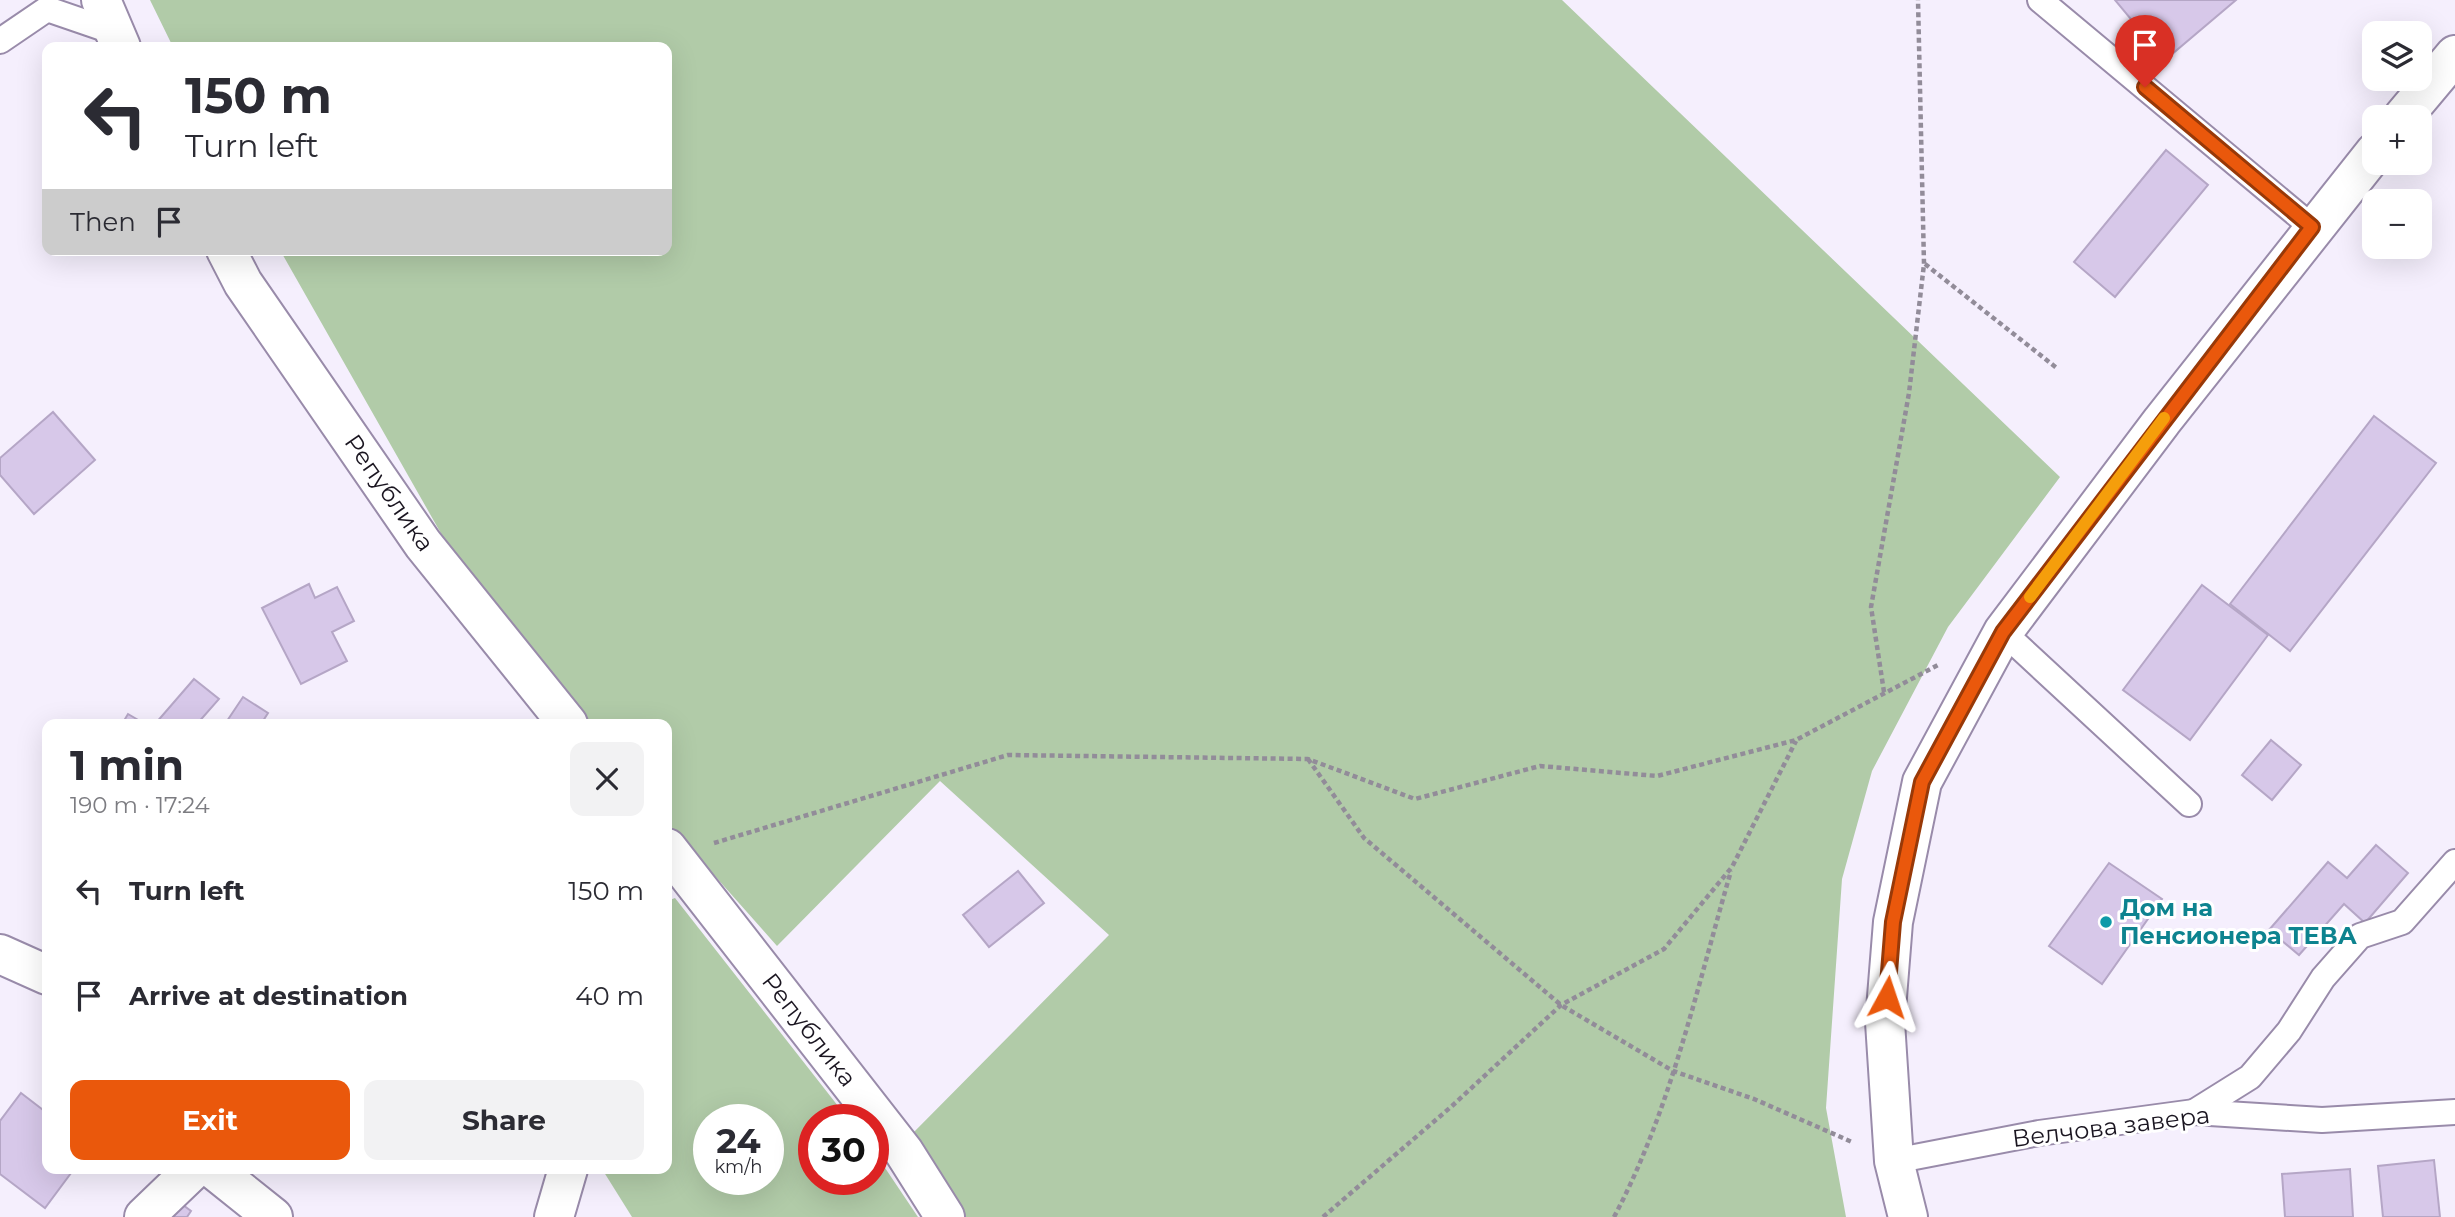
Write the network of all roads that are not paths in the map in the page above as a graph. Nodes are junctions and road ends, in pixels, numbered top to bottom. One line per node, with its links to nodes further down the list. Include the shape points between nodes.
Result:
1 (2040, 0): 7 (lane)
2 (112, 27): 3 (lane, via 47,9)
3 (0, 41)
4 (2455, 55): 5 (street)
5 (2413, 105)
6 (2362, 167): 7 (street)
7 (2312, 227): 9 (street)
8 (229, 256): 10 (street, Република, via 243,283 423,544)
9 (2003, 632): 11 (lane); 18 (street, via 1922,782 1893,922 1885,1022)
10 (564, 719)
11 (2189, 804)
12 (672, 858): 25 (street, Република, via 904,1152)
13 (2455, 862): 16 (lane, via 2402,922 2360,936 2250,1077)
14 (0, 954): 15 (street)
15 (42, 973)
16 (2194, 1112): 17 (lane, Велчова завера, via 2322,1120); 18 (lane, Велчова завера, via 2039,1133)
17 (2455, 1112)
18 (1894, 1161): 26 (street)
19 (189, 1174): 22 (street)
20 (219, 1174): 23 (street)
21 (562, 1174): 24 (street)
22 (144, 1217)
23 (273, 1217)
24 (554, 1217)
25 (945, 1217)
26 (1908, 1217)

